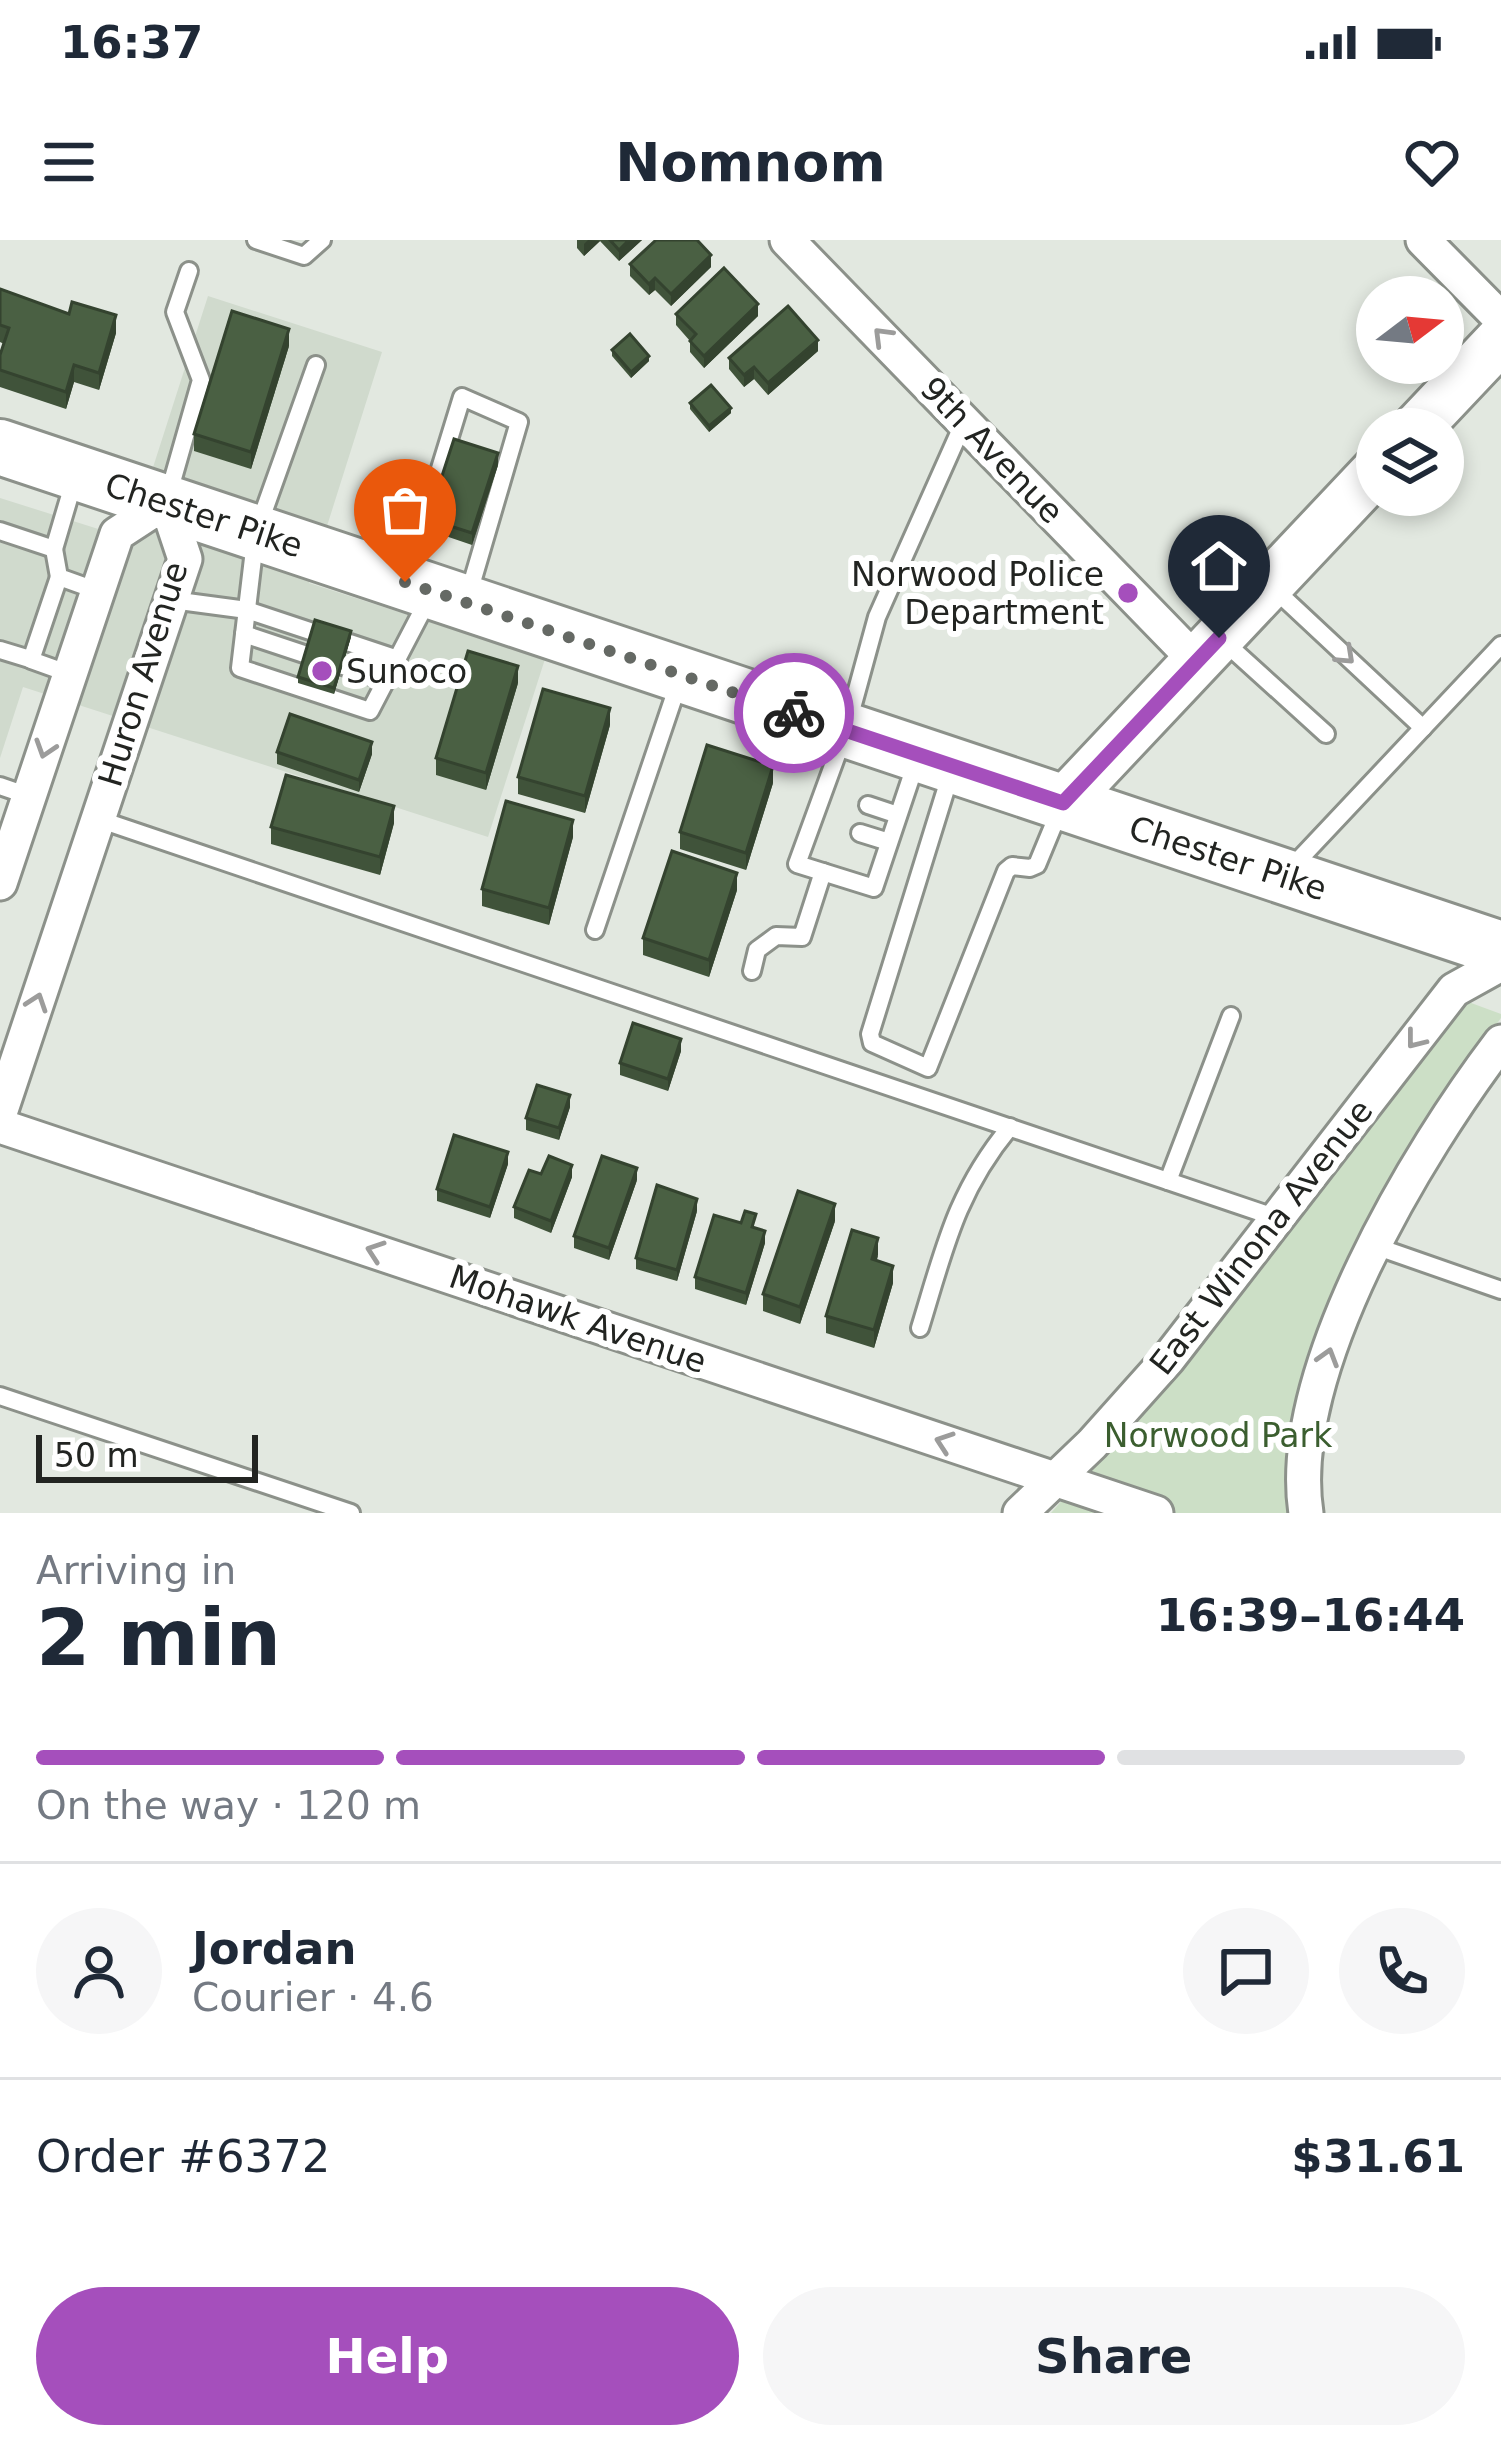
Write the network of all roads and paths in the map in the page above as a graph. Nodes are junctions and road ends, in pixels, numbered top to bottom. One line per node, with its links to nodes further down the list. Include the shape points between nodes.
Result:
1 (256, 240): 2 (lane, via 304,256)
2 (322, 240)
3 (787, 240): 10 (street, 9th Avenue, one-way to 3)
4 (1423, 240): 6 (street)
5 (189, 271): 14 (lane, via 176,312 201,380)
6 (1501, 319)
7 (1501, 339): 9 (street)
8 (316, 364): 16 (lane)
9 (1436, 408)
10 (964, 422): 29 (street, 9th Avenue); 38 (lane, via 877,617)
11 (0, 447): 12 (main road, Chester Pike)
12 (77, 473): 14 (main road, Chester Pike); 17 (lane)
13 (1356, 492): 19 (street)
14 (166, 502): 16 (main road, Chester Pike); 20 (street, Huron Avenue, via 117,534); 22 (street, Huron Avenue, via 185,559)
15 (0, 531): 17 (lane)
16 (256, 533): 21 (main road, Chester Pike); 23 (lane)
17 (54, 549): 18 (lane)
18 (59, 577): 20 (lane); 32 (lane)
19 (1270, 584): 29 (street); 37 (lane, one-way to 37)
20 (98, 590): 34 (street, Huron Avenue)
21 (434, 592): 21 (lane, via 462,397 519,422); 31 (lane); 35 (main road, Chester Pike)
22 (172, 600): 23 (lane); 45 (street, Huron Avenue)
23 (247, 610): 24 (lane); 25 (lane)
24 (313, 632)
25 (244, 634): 30 (lane); 36 (lane, via 240,668 370,711)
26 (350, 643): 31 (lane)
27 (1501, 645): 37 (lane)
28 (0, 650): 32 (lane)
29 (1208, 650): 39 (lane); 42 (street)
30 (307, 655)
31 (398, 659): 36 (lane)
32 (33, 660): 34 (lane)
33 (343, 665): 36 (lane)
34 (70, 674): 41 (street, Huron Avenue, one-way to 41)
35 (681, 675): 38 (main road, Chester Pike); 51 (lane)
36 (386, 681)
37 (1423, 728): 49 (lane)
38 (846, 730): 40 (main road, Chester Pike); 48 (lane, via 821,822 797,864)
39 (1326, 734)
40 (936, 760): 42 (main road, Chester Pike); 44 (lane); 57 (lane, via 932,836 870,1034 872,1043)
41 (15, 791): 50 (street, Huron Avenue)
42 (1063, 803): 49 (main road, Chester Pike); 57 (lane, via 1037,865 1006,872)
43 (868, 805): 44 (lane)
44 (898, 815): 47 (lane)
45 (98, 819): 58 (lane); 59 (street, Huron Avenue, one-way to 45)
46 (860, 833): 47 (lane)
47 (889, 842): 48 (lane, via 874,887)
48 (823, 872): 54 (lane, via 802,937 776,936 757,950)
49 (1283, 876): 52 (main road, Chester Pike)
50 (0, 883)
51 (595, 930)
52 (1501, 949)
53 (1501, 964): 63 (street, East Winona Avenue, one-way to 63, via 1454,990)
54 (752, 971)
55 (1231, 1016): 62 (lane)
56 (1501, 1042): 64 (street, via 1436,1135)
57 (928, 1068): 58 (lane)
58 (917, 1096): 61 (lane)
59 (0, 1112)
60 (0, 1126): 68 (street, Mohawk Avenue, one-way to 60)
61 (1010, 1127): 62 (lane); 66 (lane, via 957,1208)
62 (1168, 1181): 63 (lane)
63 (1277, 1218): 68 (street, East Winona Avenue, via 1155,1374)
64 (1375, 1246): 65 (lane); 72 (street, one-way to 64, via 1315,1403 1340,1320)
65 (1501, 1290)
66 (920, 1328)
67 (0, 1396): 69 (lane)
68 (1055, 1479): 70 (street, East Winona Avenue); 71 (street, Mohawk Avenue)
69 (351, 1513)
70 (1020, 1513)
71 (1156, 1513)
72 (1306, 1513)

